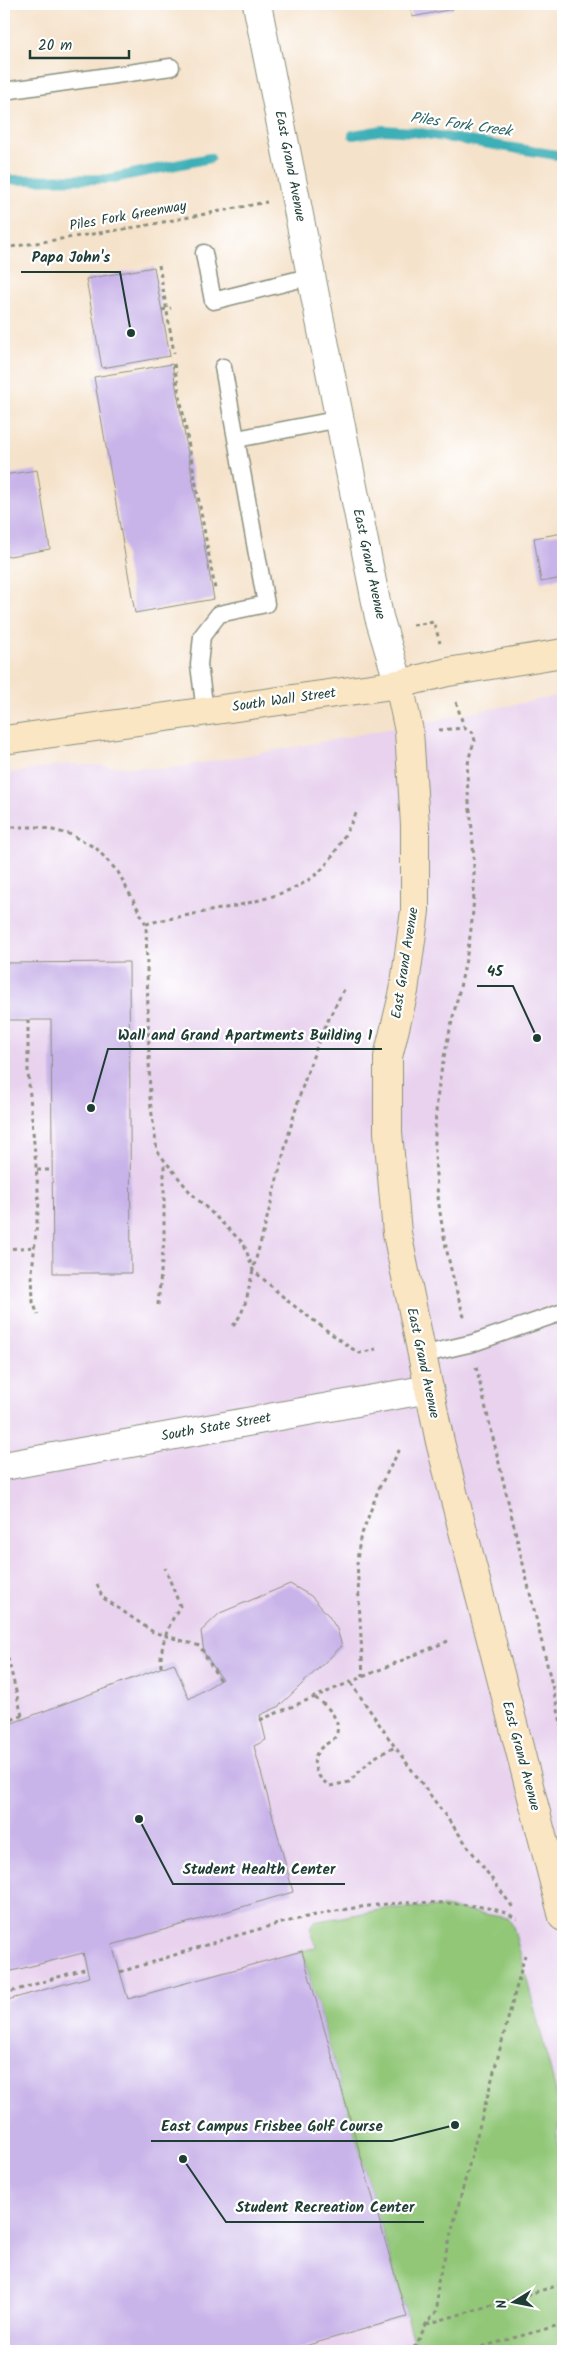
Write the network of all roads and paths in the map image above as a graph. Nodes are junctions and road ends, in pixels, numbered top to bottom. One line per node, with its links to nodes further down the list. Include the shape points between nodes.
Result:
1 (257, 4): 8 (street, East Grand Avenue)
2 (172, 67): 3 (lane)
3 (4, 91)
4 (255, 204): 5 (path, Piles Fork Greenway)
5 (4, 248)
6 (204, 253): 8 (lane, via 213,301)
7 (158, 265): 10 (path)
8 (312, 276): 15 (street, East Grand Avenue)
9 (171, 308): 10 (path)
10 (166, 309): 11 (path); 12 (path)
11 (162, 310)
12 (174, 353)
13 (174, 364): 17 (path)
14 (223, 367): 16 (lane)
15 (340, 419): 16 (lane); 19 (street, East Grand Avenue, via 379,617)
16 (236, 439): 20 (lane, via 266,604 220,614 202,636 199,665)
17 (216, 597)
18 (563, 653): 19 (main road, South Wall Street, via 448,672)
19 (400, 684): 20 (main road, South Wall Street); 40 (main road, East Grand Avenue, via 409,731 416,825 415,911 404,991 388,1057 388,1132 397,1233)
20 (205, 711): 22 (main road, South Wall Street)
21 (464, 728): 35 (path, via 473,733 475,741 467,775 474,848 473,910 459,992 442,1063 434,1139 438,1207)
22 (4, 740)
23 (358, 810): 25 (path, via 321,871 297,888 241,904)
24 (4, 827): 25 (path, via 40,827 69,834 96,848 118,872)
25 (146, 924): 28 (path, via 150,1100 157,1151)
26 (345, 988): 33 (path, via 319,1040)
27 (28, 1020): 29 (path, via 28,1072)
28 (164, 1160): 33 (path, via 190,1192 244,1244); 34 (path, via 164,1240)
29 (37, 1170): 30 (path); 31 (path, via 39,1202)
30 (52, 1170)
31 (35, 1247): 32 (path); 37 (path, via 32,1293)
32 (4, 1248)
33 (253, 1270): 38 (path, via 247,1302); 39 (path, via 288,1302 349,1348 360,1353)
34 (158, 1305)
35 (462, 1311)
36 (563, 1312): 40 (lane)
37 (38, 1315)
38 (232, 1326)
39 (376, 1349)
40 (422, 1355): 42 (main road, East Grand Avenue)
41 (480, 1387): 57 (path)
42 (429, 1389): 44 (street, South State Street); 60 (main road, East Grand Avenue)
43 (401, 1447): 51 (path, via 379,1488 360,1539 357,1561)
44 (4, 1466)
45 (165, 1568): 47 (path, via 180,1606)
46 (98, 1584): 47 (path, via 102,1597)
47 (164, 1637): 50 (path); 52 (path, via 200,1646)
48 (448, 1641): 51 (path)
49 (4, 1642): 56 (path, via 23,1718)
50 (161, 1667)
51 (363, 1677): 53 (path)
52 (220, 1681)
53 (350, 1683): 54 (path); 58 (path)
54 (315, 1698): 55 (path); 58 (path, via 331,1711 338,1728 336,1736 318,1751 315,1759 315,1768 330,1786 349,1782 373,1758)
55 (260, 1720)
56 (4, 1722)
57 (563, 1731)
58 (395, 1748): 59 (path)
59 (514, 1909)
60 (563, 1916)
61 (516, 1920): 64 (path, via 491,1909 452,1903 380,1906 291,1922)
62 (525, 1955): 67 (path, via 438,2282 437,2311)
63 (87, 1968): 65 (path)
64 (120, 1972)
65 (4, 1994)
66 (563, 2284): 67 (path)
67 (426, 2324): 69 (path)
68 (563, 2324): 73 (path)
69 (416, 2346): 70 (path); 71 (path); 72 (path)
70 (398, 2351)
71 (419, 2351)
72 (424, 2351)
73 (467, 2351)

